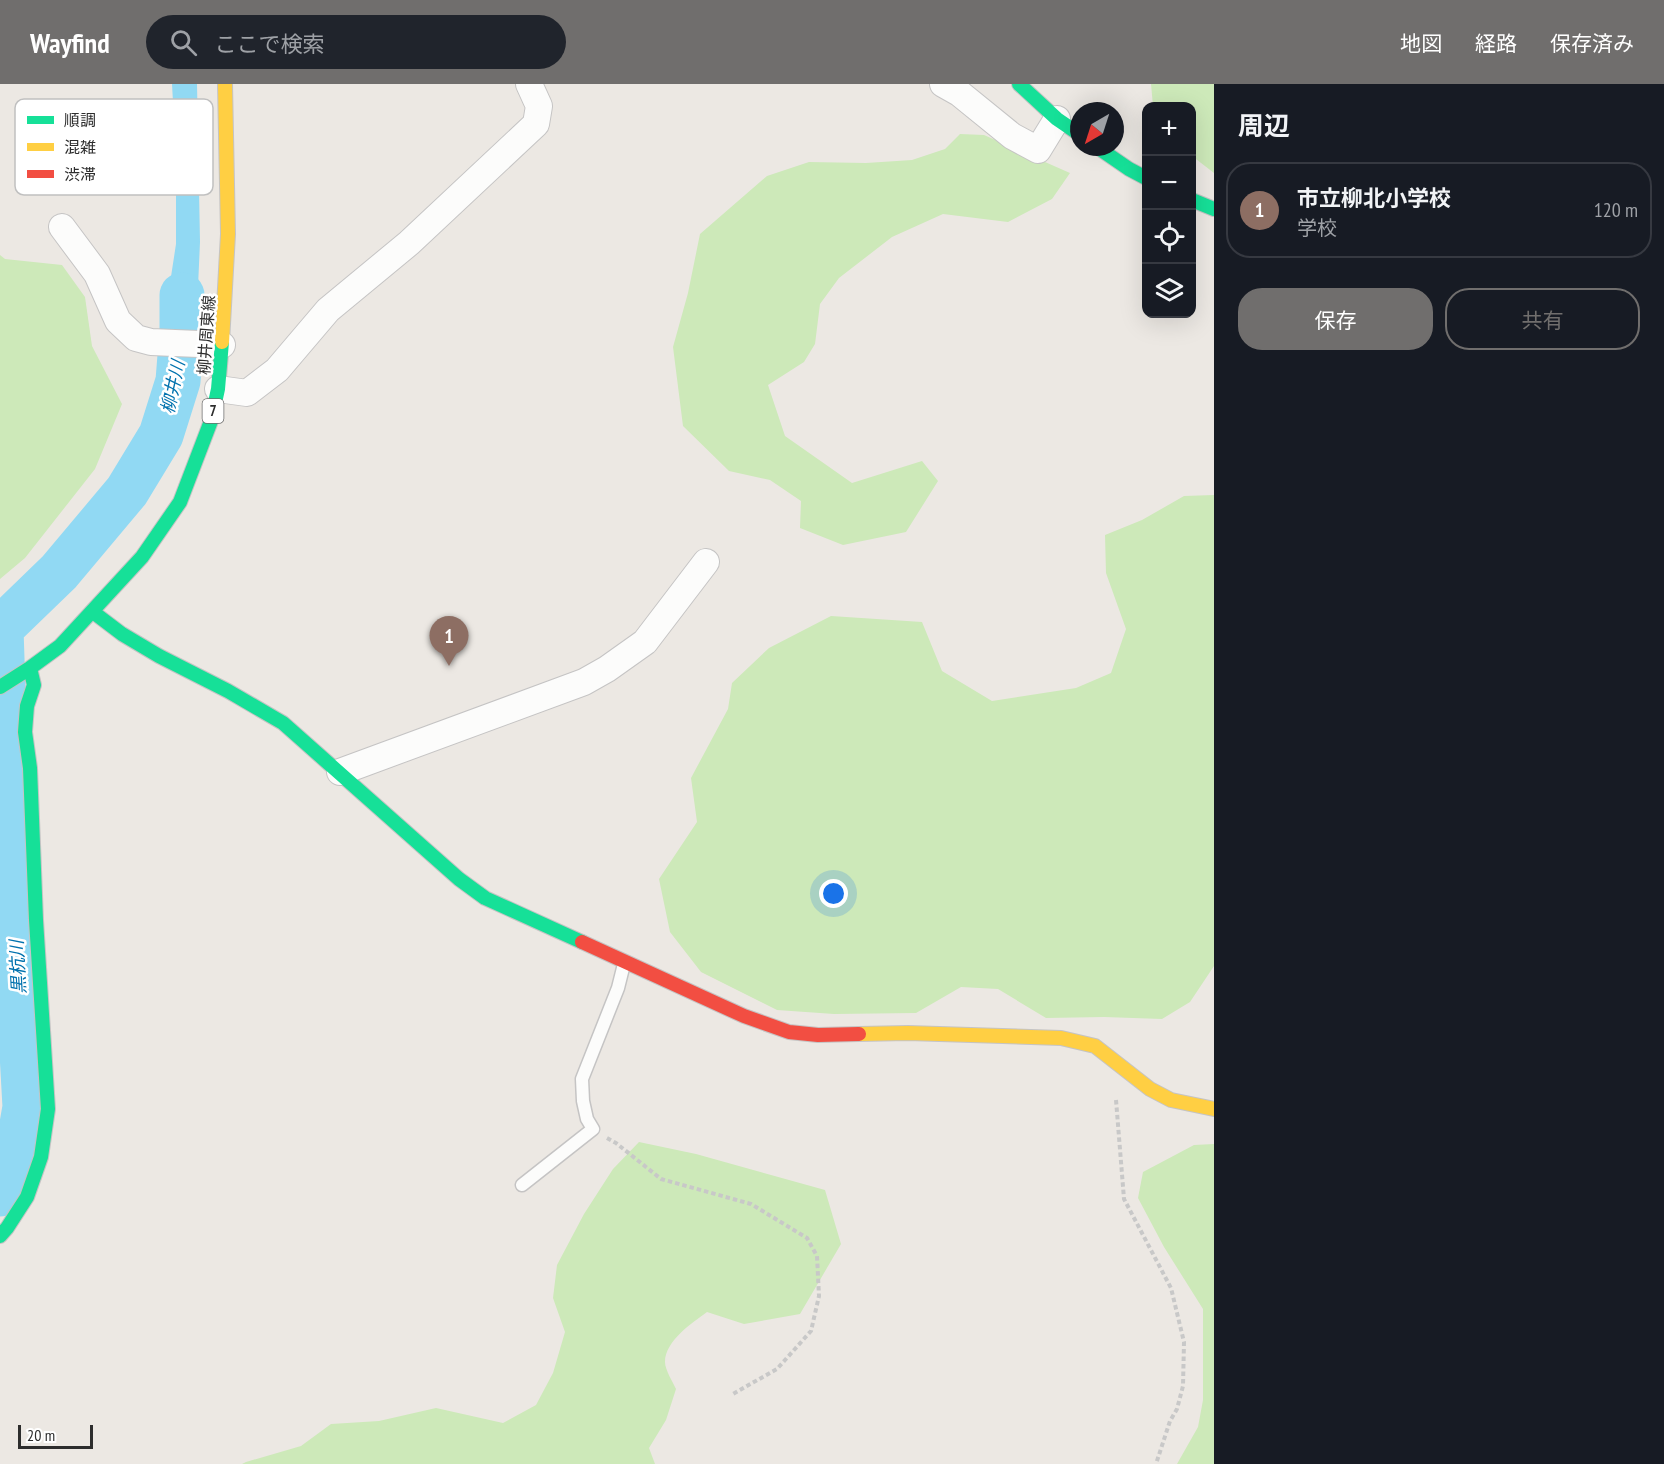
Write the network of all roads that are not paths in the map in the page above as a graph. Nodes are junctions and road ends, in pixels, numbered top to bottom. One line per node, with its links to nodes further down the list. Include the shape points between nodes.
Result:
1 (225, 84): 12 (street, 柳井周東線 / 7, via 228,234)
2 (529, 84): 13 (street, via 539,106 536,124 409,243 328,310 277,370 247,393)
3 (943, 84): 5 (street, via 1012,136 1038,150)
4 (1019, 84): 5 (street)
5 (1058, 119): 6 (street)
6 (1070, 128)
7 (1110, 156): 8 (street)
8 (1142, 176)
9 (1196, 202): 10 (street)
10 (1214, 209)
11 (62, 227): 12 (street, via 97,274 118,321 136,338)
12 (215, 344): 13 (street, 柳井周東線 / 7)
13 (218, 389): 15 (street, 柳井周東線 / 7, via 211,421 180,502 142,557)
14 (706, 562): 18 (street, via 645,642 607,669 584,682)
15 (93, 612): 16 (street, 柳井周東線 / 7, via 60,645); 18 (street, via 159,656 283,723)
16 (27, 670): 17 (street, 柳井周東線 / 7); 22 (street, via 34,685 25,732 48,1109 41,1157 27,1197)
17 (0, 687)
18 (340, 772): 19 (street, via 485,898)
19 (624, 962): 20 (street, via 789,1032 1061,1038 1095,1046 1149,1089 1171,1100); 21 (lane, via 618,988 582,1079 583,1101 593,1130)
20 (1214, 1109)
21 (522, 1185)
22 (0, 1236)

